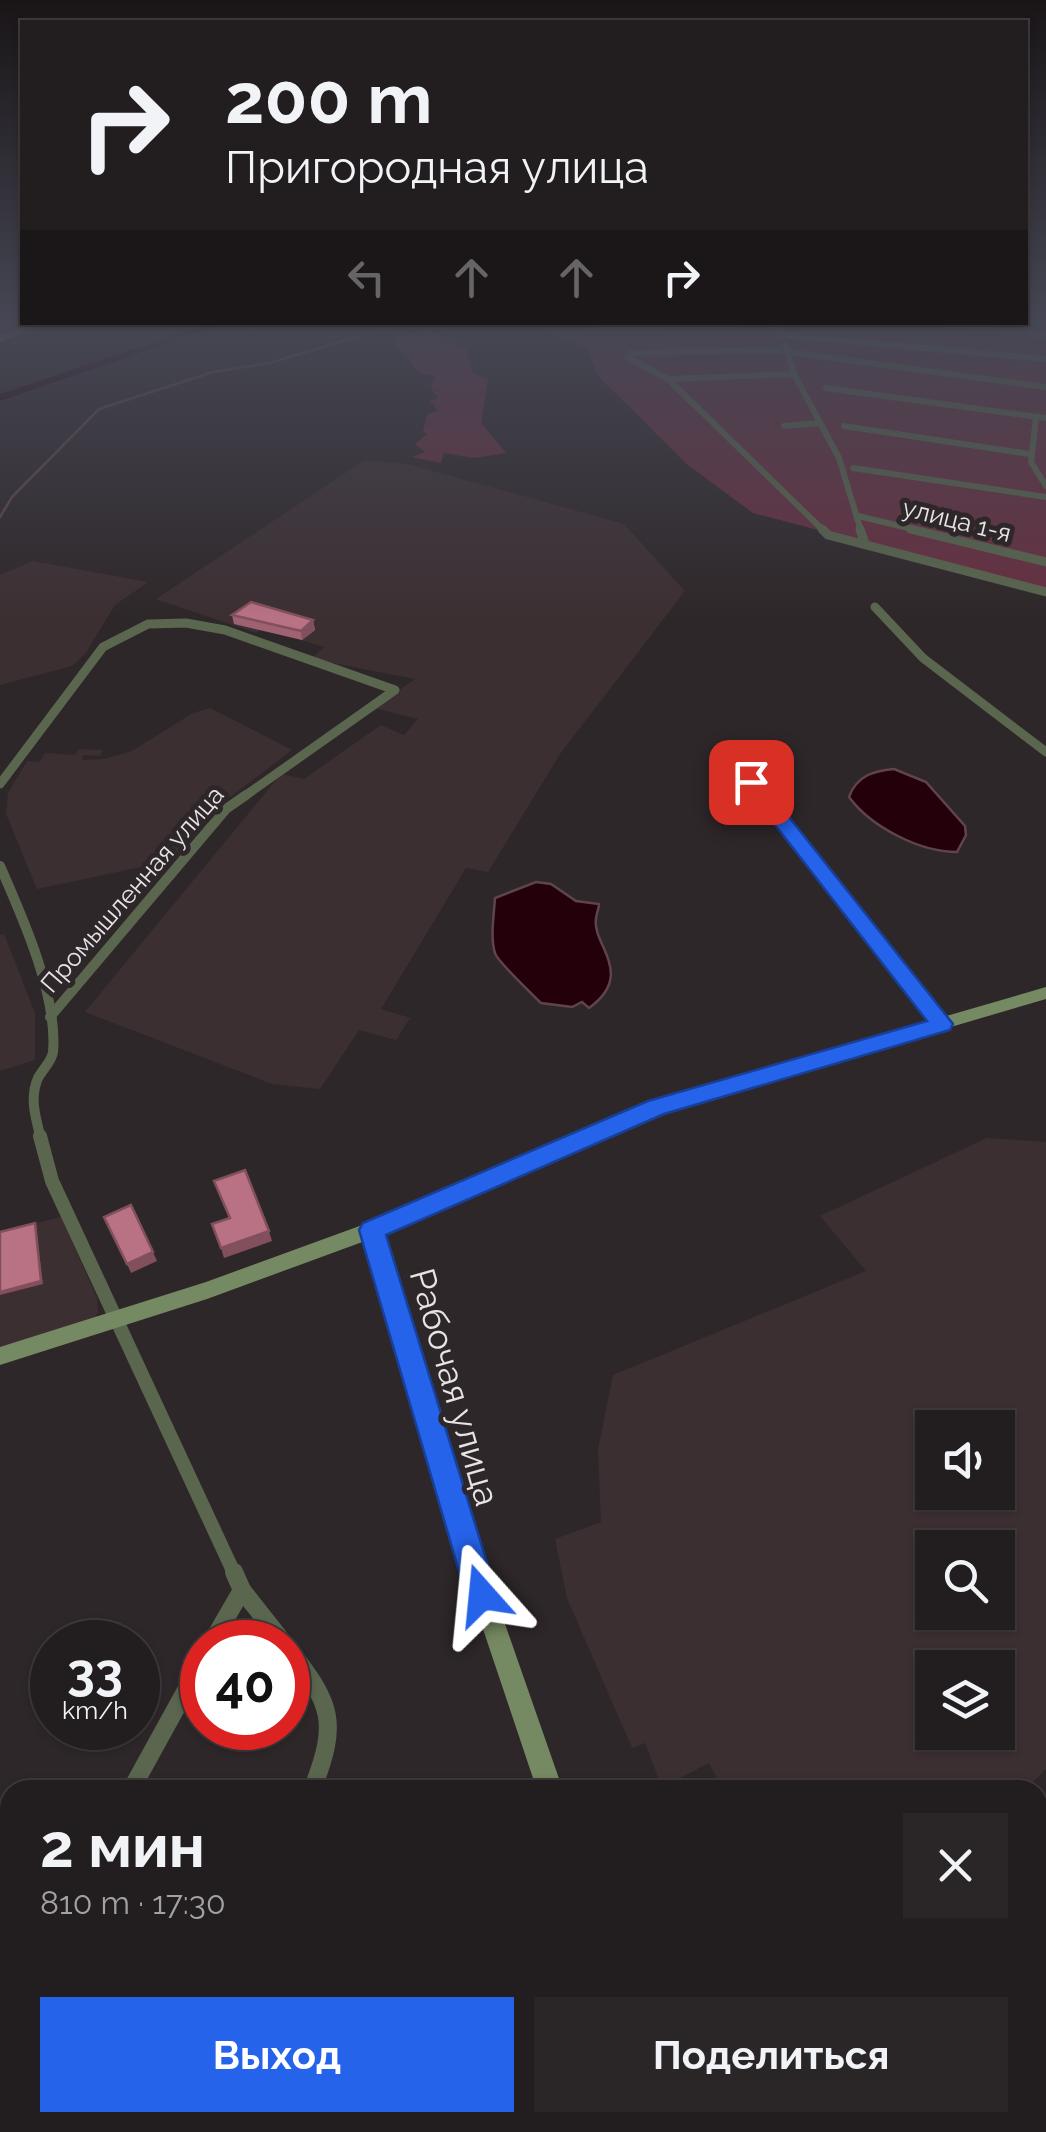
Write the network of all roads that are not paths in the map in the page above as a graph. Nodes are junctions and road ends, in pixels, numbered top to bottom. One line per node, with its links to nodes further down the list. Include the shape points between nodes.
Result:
1 (712, 421): 11 (street, via 828,535)
2 (1035, 421): 6 (street)
3 (819, 424): 4 (street); 10 (street, via 839,458)
4 (784, 426)
5 (844, 426): 6 (street)
6 (1030, 454): 8 (street)
7 (853, 468): 9 (street)
8 (1046, 486)
9 (1046, 497)
10 (858, 516): 11 (street); 12 (street, улица 1-я)
11 (865, 544): 13 (street)
12 (1046, 562)
13 (1046, 592)
14 (874, 607): 15 (street, via 924,658)
15 (1046, 752)
16 (751, 782): 21 (street)
17 (0, 784): 20 (street, Промышленная улица, via 104,647 148,624 225,630 395,690 226,809)
18 (0, 866): 20 (street, Промышленная улица, via 26,925)
19 (1046, 993): 21 (street)
20 (50, 1017): 23 (street, Промышленная улица, via 53,1056 36,1082 33,1108 42,1152)
21 (942, 1024): 22 (street, via 657,1107)
22 (372, 1230): 23 (street); 32 (street, Рабочая улица, via 450,1498)
23 (120, 1320): 24 (street); 25 (street, Промышленная улица)
24 (0, 1356)
25 (242, 1590): 26 (street); 27 (street, Промышленная улица)
26 (225, 1620)
27 (265, 1620)
28 (310, 1679): 31 (street, Промышленная улица, via 330,1707 332,1734)
29 (180, 1700): 30 (street)
30 (136, 1780)
31 (316, 1780)
32 (547, 1780)

